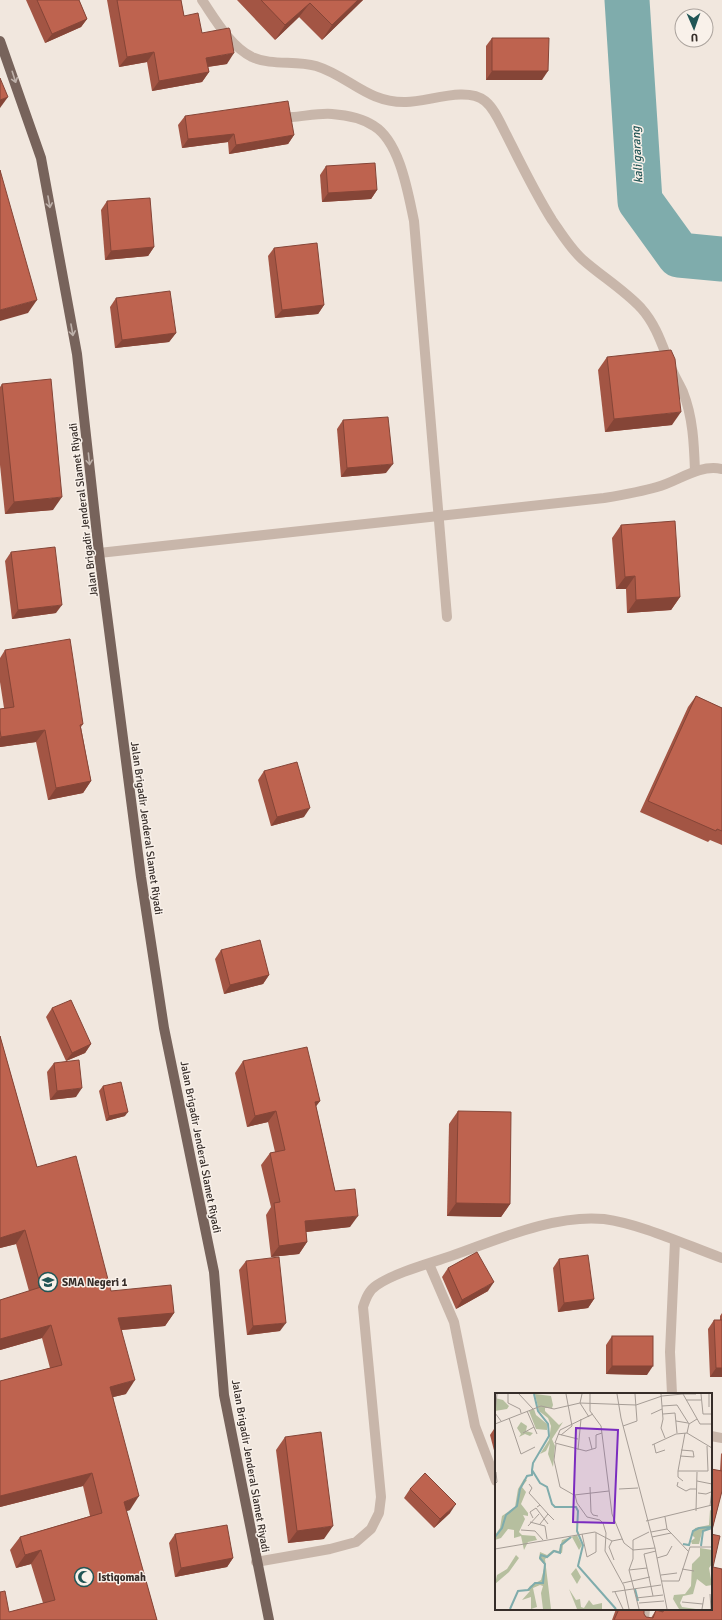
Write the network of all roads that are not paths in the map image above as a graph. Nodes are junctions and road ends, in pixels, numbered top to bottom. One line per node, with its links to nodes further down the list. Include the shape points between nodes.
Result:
1 (202, 0): 5 (street, via 222,29 237,46 252,57 315,66 332,72 371,96 388,100 406,102 470,95 484,100 495,114 566,240 582,259 624,291 654,326 684,393 694,432)
2 (0, 41): 7 (main road, Jalan Brigadir Jenderal Slamet Riyadi, one-way to 7, via 41,158 76,354)
3 (292, 117): 6 (street, via 331,114 348,116 375,126 392,146 399,163 414,221)
4 (722, 469): 5 (street, via 712,467)
5 (695, 471): 6 (street, via 658,487 604,498)
6 (439, 516): 7 (street); 8 (street)
7 (99, 554): 16 (main road, Jalan Brigadir Jenderal Slamet Riyadi, via 141,877 163,1020 214,1272 224,1395)
8 (447, 617)
9 (675, 1241): 10 (street); 11 (street, via 643,1229 603,1219 568,1220 528,1230); 12 (street, via 670,1352)
10 (722, 1258)
11 (428, 1264): 15 (street, via 454,1322 475,1426); 16 (street, via 377,1285 368,1294 362,1307 381,1497 379,1512 372,1528 356,1542)
12 (672, 1393)
13 (712, 1436): 14 (street)
14 (722, 1438)
15 (495, 1478)
16 (256, 1562): 18 (main road, Jalan Brigadir Jenderal Slamet Riyadi)
17 (645, 1610): 19 (street)
18 (269, 1620)
19 (644, 1620)

